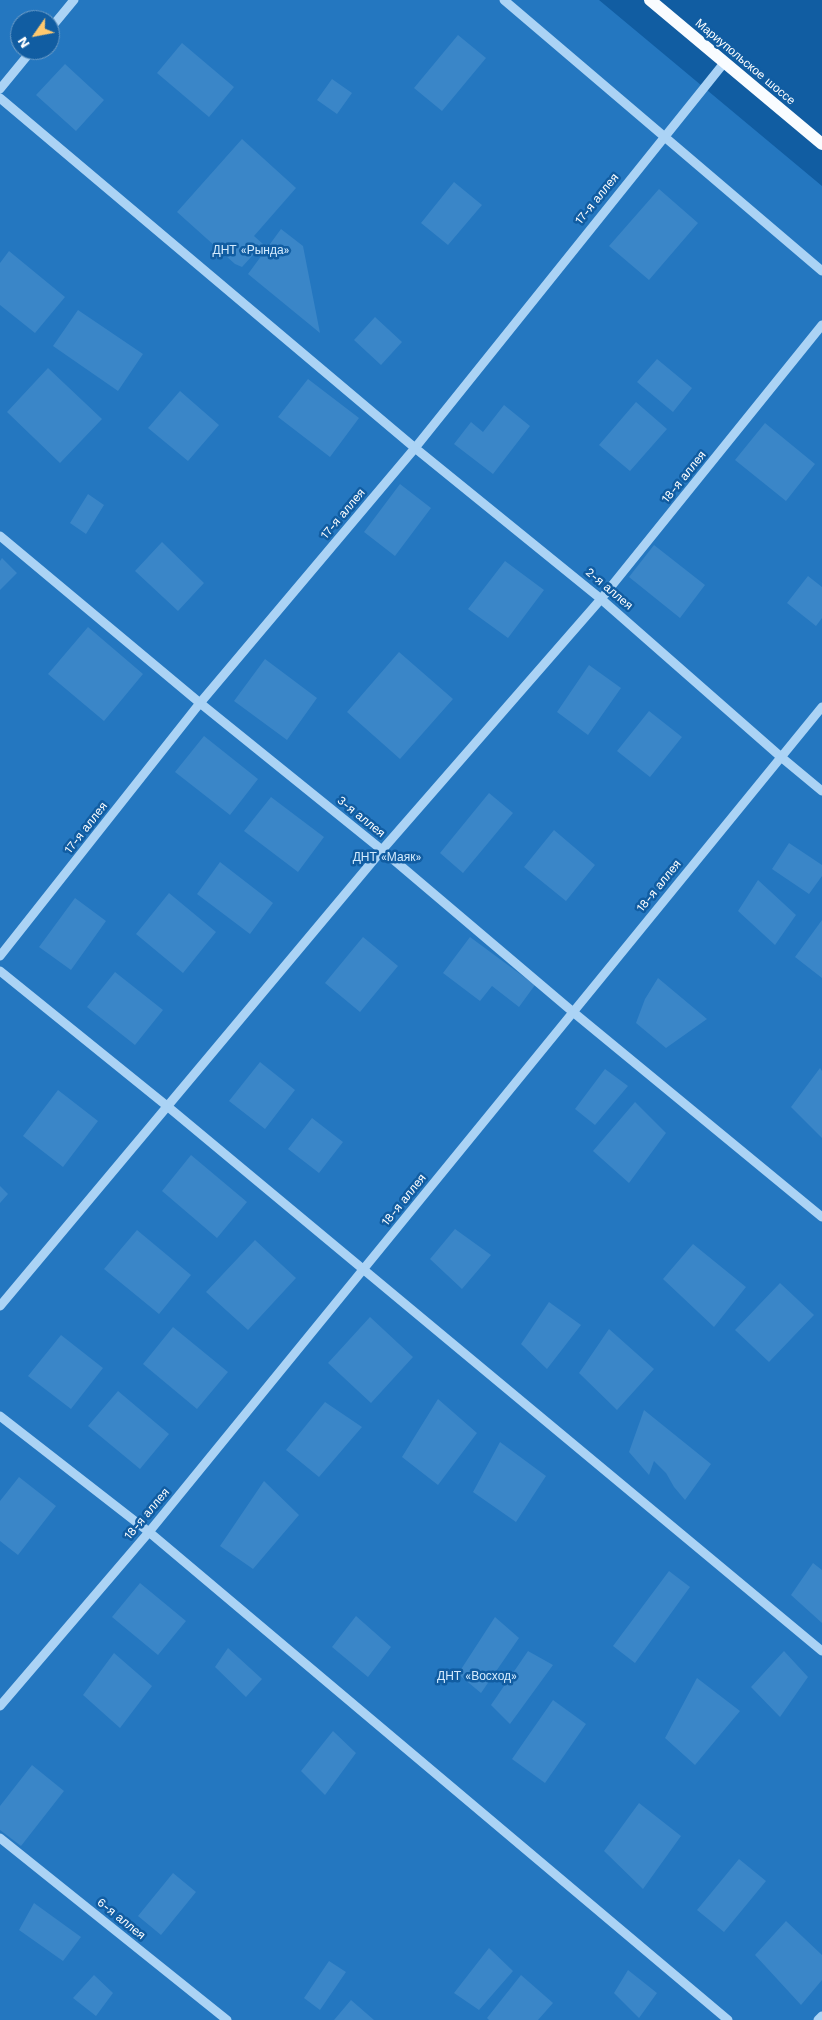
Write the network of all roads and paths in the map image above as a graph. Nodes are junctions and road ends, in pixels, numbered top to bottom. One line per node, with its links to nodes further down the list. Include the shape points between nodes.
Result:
1 (74, 0): 4 (street)
2 (504, 0): 9 (street)
3 (650, 0): 6 (main road, Мариупольское шоссе)
4 (60, 17)
5 (24, 60): 7 (street)
6 (724, 63): 9 (street, 17-я аллея); 10 (main road, Мариупольское шоссе)
7 (0, 89)
8 (0, 98): 13 (street, 2-я аллея)
9 (664, 136): 11 (street); 13 (street, 17-я аллея)
10 (822, 144)
11 (822, 270)
12 (822, 325): 15 (street, 18-я аллея)
13 (414, 448): 15 (street, 2-я аллея); 16 (street, 17-я аллея)
14 (0, 536): 16 (street, 3-я аллея)
15 (602, 599): 18 (street, 2-я аллея); 20 (street, 18-я аллея)
16 (200, 704): 20 (street, 3-я аллея); 21 (street, 17-я аллея)
17 (822, 706): 18 (street, 18-я аллея)
18 (781, 757): 19 (street, 2-я аллея); 23 (street, 18-я аллея)
19 (822, 791)
20 (382, 850): 23 (street, 3-я аллея); 24 (street, 18-я аллея)
21 (0, 956)
22 (0, 971): 24 (street)
23 (573, 1012): 25 (street, 3-я аллея); 26 (street, 18-я аллея)
24 (167, 1106): 26 (street); 27 (street, 18-я аллея)
25 (822, 1217)
26 (363, 1270): 29 (street, 18-я аллея); 30 (street)
27 (0, 1306)
28 (0, 1416): 29 (street)
29 (149, 1532): 31 (street, 18-я аллея); 35 (street)
30 (822, 1651)
31 (0, 1706)
32 (0, 1838): 34 (street, 6-я аллея)
33 (822, 2016): 36 (street)
34 (227, 2020)
35 (728, 2020)
36 (818, 2020)

